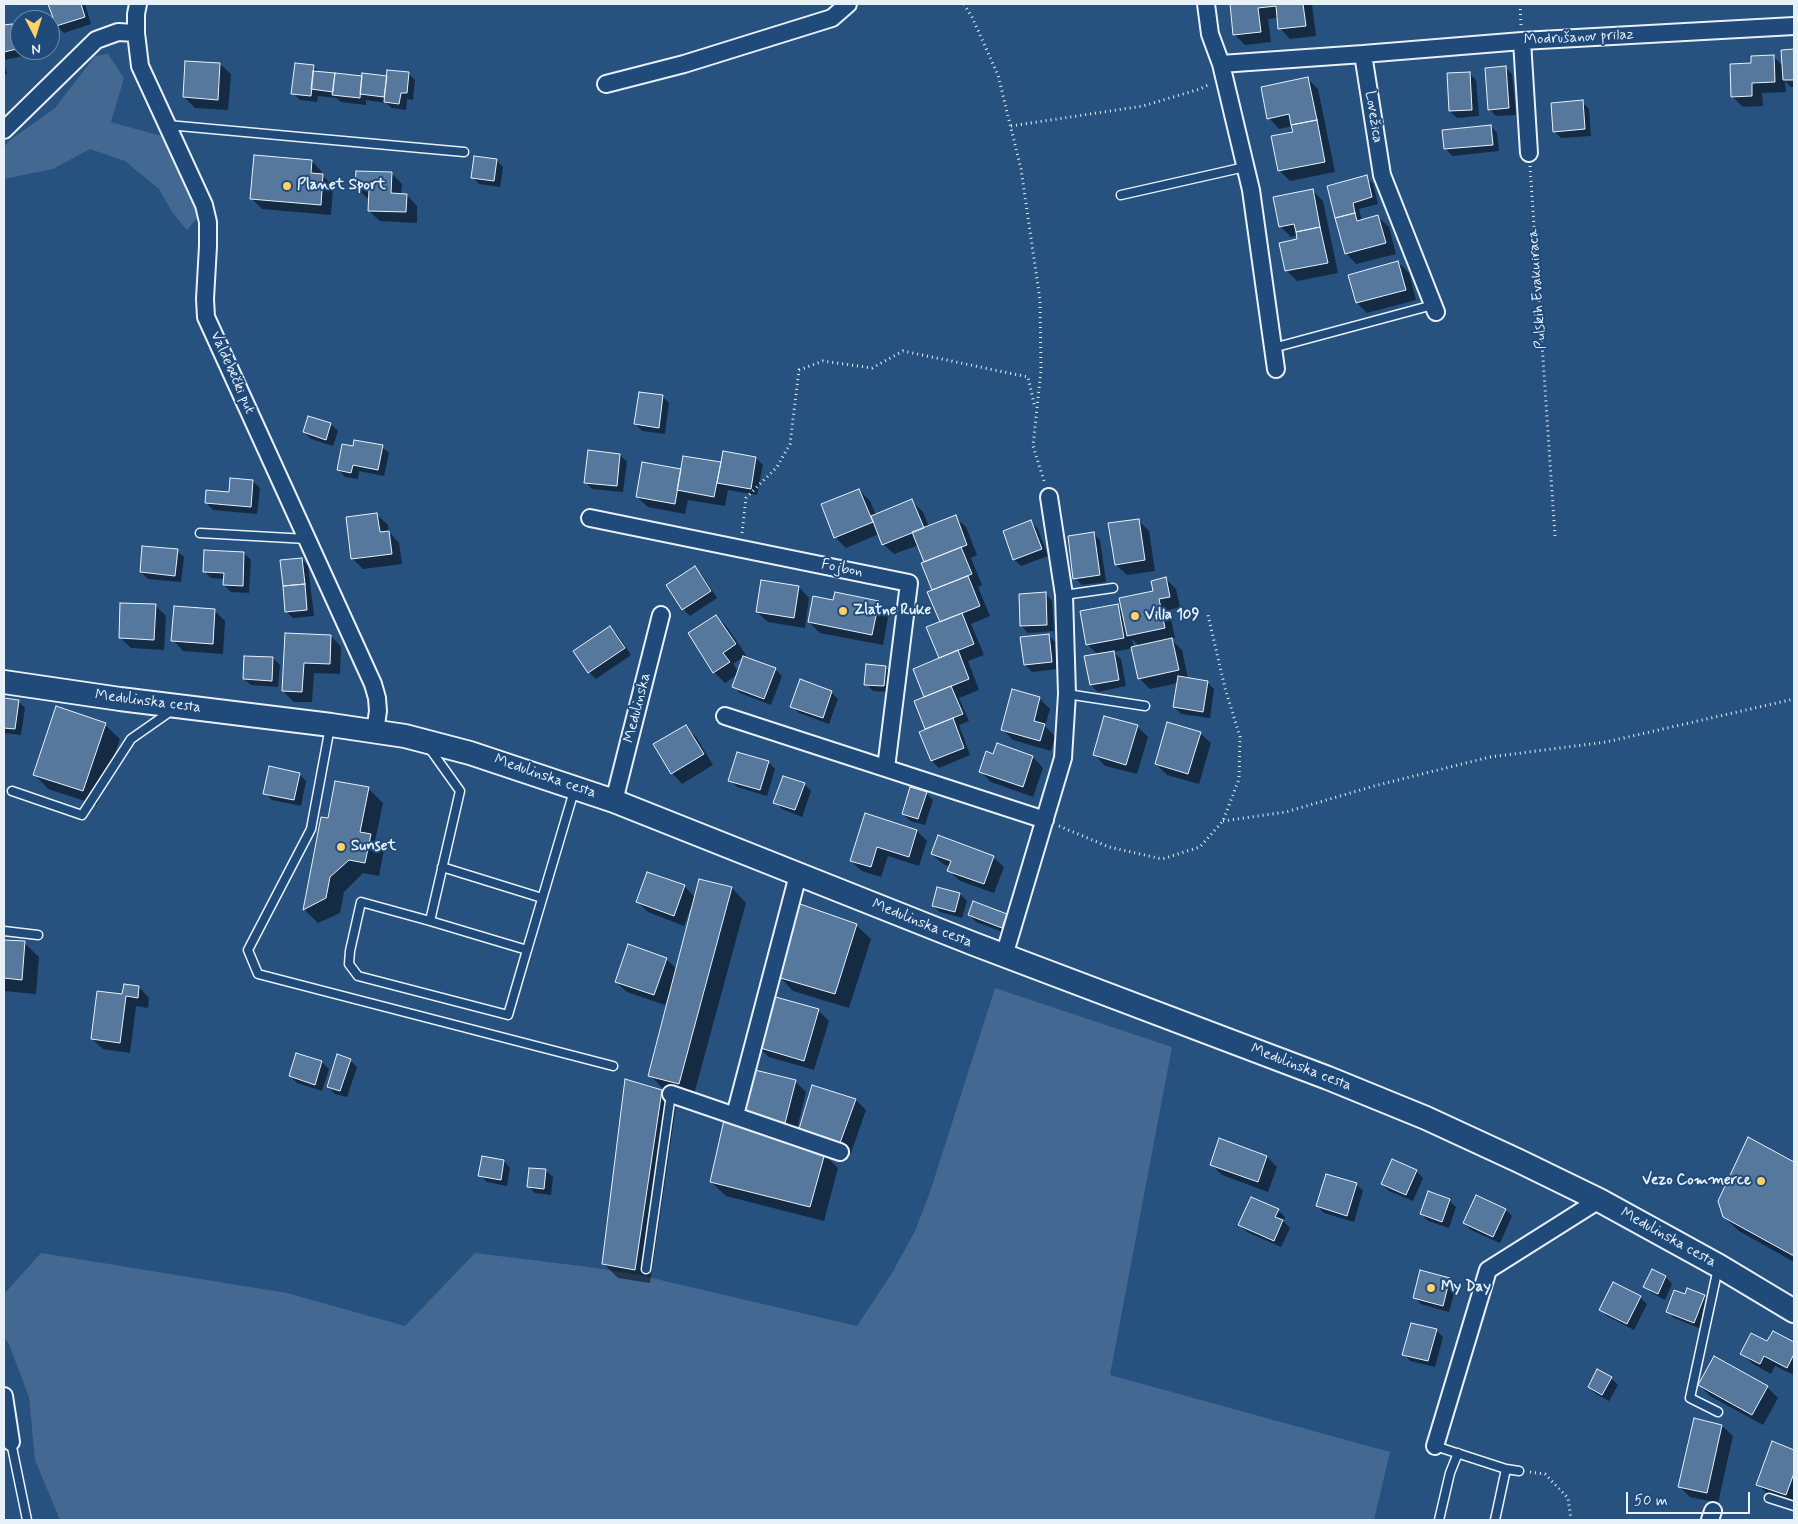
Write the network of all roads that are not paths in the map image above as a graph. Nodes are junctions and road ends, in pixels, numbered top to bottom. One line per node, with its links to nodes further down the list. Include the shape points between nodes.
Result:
1 (138, 4): 5 (street, Valdebečki put)
2 (848, 4): 9 (street, via 832,18 684,64)
3 (1206, 4): 8 (street, via 1210,34)
4 (1794, 26): 6 (street, Modrušanov prilaz)
5 (136, 33): 10 (street, Valdebečki put, via 140,66); 11 (street, via 118,32 96,40)
6 (1522, 41): 7 (street, Modrušanov prilaz); 13 (street)
7 (1363, 54): 8 (street); 16 (street, Lovežica, via 1382,175)
8 (1223, 70): 14 (street)
9 (606, 84)
10 (168, 125): 12 (lane); 22 (street, Valdebečki put, via 206,214 206,317)
11 (4, 130)
12 (464, 152)
13 (1529, 153)
14 (1245, 166): 15 (lane); 17 (street)
15 (1121, 195)
16 (1435, 309): 17 (lane)
17 (1273, 348): 18 (street)
18 (1276, 370)
19 (1048, 497): 24 (street)
20 (590, 518): 34 (street, Fojbon, via 909,583)
21 (200, 533): 22 (lane)
22 (307, 539): 32 (street, Valdebečki put, via 374,684 378,711)
23 (1113, 588): 24 (lane)
24 (1064, 595): 27 (street)
25 (661, 615): 37 (street, Medulinska)
26 (4, 682): 28 (main road, Medulinska cesta)
27 (1067, 694): 29 (lane); 38 (street, via 1063,758)
28 (178, 706): 31 (main road, Medulinska cesta); 36 (lane, via 131,739 82,815)
29 (1144, 706)
30 (725, 716): 34 (street)
31 (331, 725): 32 (main road, Medulinska cesta); 47 (lane, via 311,829 248,950 258,974)
32 (375, 731): 33 (main road, Medulinska cesta)
33 (425, 741): 35 (main road, Medulinska cesta); 39 (lane, via 460,791)
34 (886, 768): 38 (street)
35 (575, 787): 37 (main road, Medulinska cesta); 41 (lane)
36 (12, 791)
37 (614, 801): 40 (main road, Medulinska cesta)
38 (1045, 820): 46 (street)
39 (442, 867): 41 (lane); 42 (lane)
40 (798, 875): 46 (main road, Medulinska cesta); 49 (street)
41 (542, 898): 45 (lane)
42 (430, 921): 45 (lane); 45 (lane, via 361,902 349,964 358,976 508,1015)
43 (4, 930): 44 (lane)
44 (38, 935)
45 (527, 950)
46 (1004, 956): 51 (main road, Medulinska cesta, via 1426,1118)
47 (613, 1066)
48 (671, 1094): 49 (street); 53 (lane)
49 (735, 1115): 50 (street)
50 (840, 1152)
51 (1599, 1200): 52 (main road, Medulinska cesta); 58 (street, via 1488,1270)
52 (1719, 1266): 54 (main road, Medulinska cesta); 56 (lane, via 1690,1398)
53 (646, 1269)
54 (1794, 1311)
55 (4, 1396): 57 (street)
56 (1718, 1412)
57 (11, 1442): 64 (lane)
58 (1435, 1446): 59 (lane)
59 (1458, 1453): 60 (lane); 65 (lane)
60 (1506, 1468): 61 (lane); 66 (lane)
61 (1519, 1471)
62 (1769, 1498): 63 (lane)
63 (1794, 1506)
64 (27, 1520)
65 (1438, 1520)
66 (1496, 1520)

